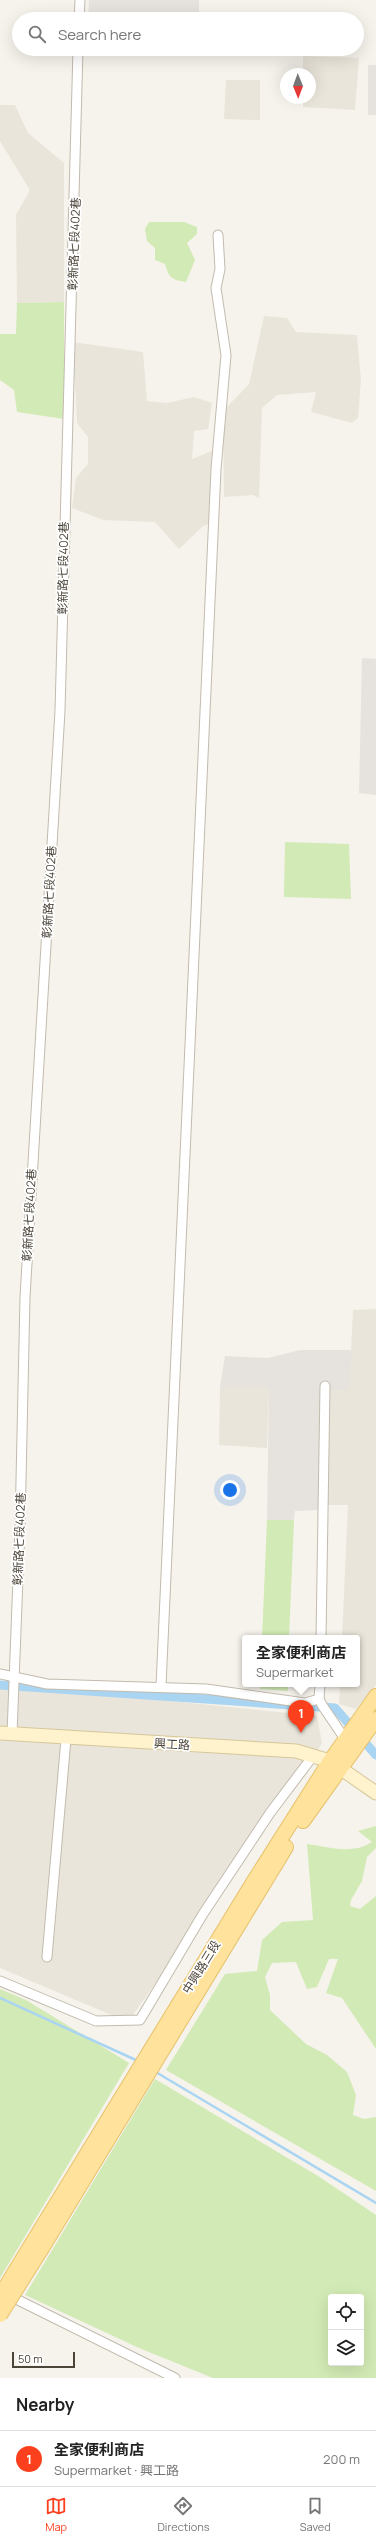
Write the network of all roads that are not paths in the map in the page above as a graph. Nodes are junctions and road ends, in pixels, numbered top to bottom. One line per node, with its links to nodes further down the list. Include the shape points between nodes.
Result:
1 (80, 0): 2 (street)
2 (79, 12)
3 (78, 56): 8 (street, 彰新路七段402巷, via 60,711 25,1297 20,1526)
4 (218, 234): 9 (street, via 220,269 216,288 226,355 216,477)
5 (325, 1386): 6 (street)
6 (321, 1635)
7 (0, 1674): 8 (street)
8 (12, 1675): 9 (street, via 47,1684); 14 (street, 彰新路七段402巷)
9 (161, 1686): 12 (street, via 206,1689 305,1703)
10 (320, 1687): 12 (street)
11 (376, 1696): 16 (main road, 中興路三段)
12 (321, 1702): 16 (street)
13 (376, 1719): 16 (main road, 中興路三段)
14 (6, 1734): 15 (street, 興工路)
15 (66, 1738): 17 (street, 興工路, via 289,1750); 20 (street)
16 (345, 1739): 18 (main road, 中興路三段)
17 (312, 1756): 18 (street, 興工路); 21 (street, via 270,1813 203,1914 140,2020 96,2021)
18 (335, 1764): 19 (street, 興工路); 22 (main road, 中興路三段, via 241,1901)
19 (376, 1793)
20 (47, 1957)
21 (0, 1981)
22 (37, 2245): 24 (main road, bridge); 25 (main road, bridge)
23 (0, 2290): 26 (street)
24 (0, 2296)
25 (0, 2315)
26 (175, 2378)

